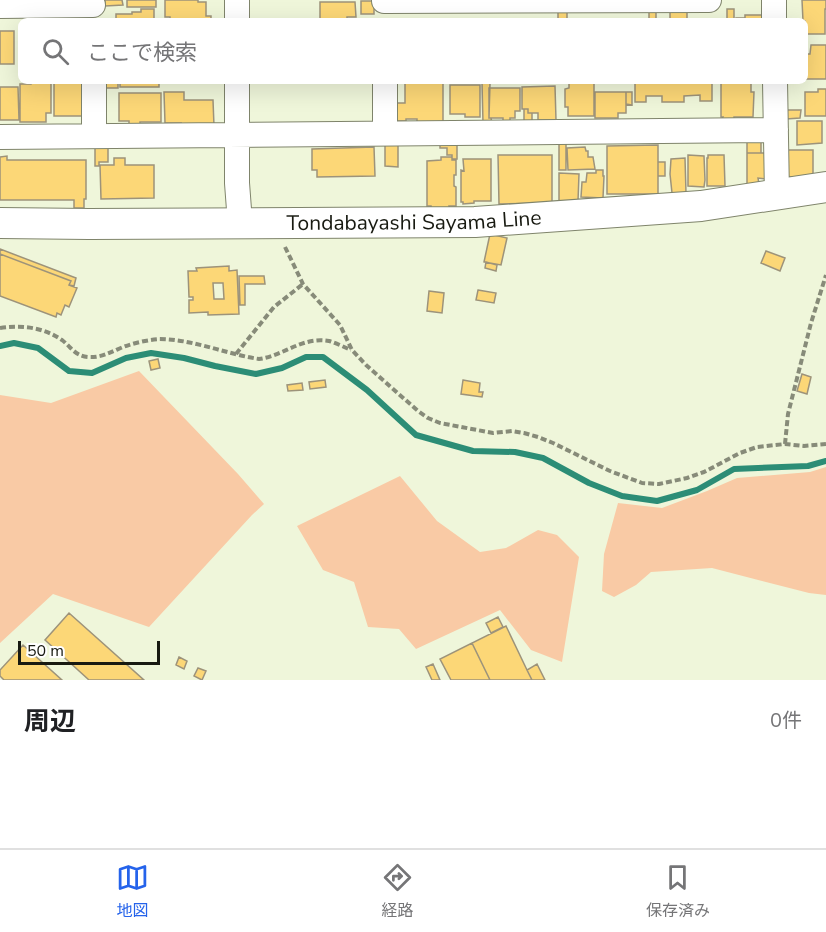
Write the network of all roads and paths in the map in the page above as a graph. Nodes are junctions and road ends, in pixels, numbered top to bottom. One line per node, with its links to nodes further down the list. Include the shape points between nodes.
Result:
1 (237, 0): 7 (street)
2 (709, 0): 5 (street)
3 (774, 0): 8 (street)
4 (0, 6): 6 (street)
5 (384, 7)
6 (93, 9)
7 (237, 18)
8 (774, 18)
9 (94, 84): 17 (street)
10 (237, 84): 15 (street)
11 (385, 84): 14 (street)
12 (775, 84): 13 (street)
13 (776, 130): 14 (street); 19 (street)
14 (385, 133): 15 (street)
15 (237, 134): 17 (street); 21 (street)
16 (0, 136): 17 (street)
17 (94, 136)
18 (826, 187): 19 (main road, Tondabayashi Sayama Line)
19 (777, 195): 22 (main road, Tondabayashi Sayama Line, via 701,206 475,222)
20 (0, 223): 21 (main road, Tondabayashi Sayama Line)
21 (240, 223): 22 (main road, Tondabayashi Sayama Line)
22 (281, 223): 24 (path, via 283,241)
23 (826, 275): 28 (path, via 788,414)
24 (303, 284): 26 (path, via 340,325); 27 (path, via 273,307)
25 (0, 328): 27 (path, via 38,329 60,339 72,352 88,357 158,339)
26 (352, 350): 27 (path, via 317,340 270,357); 28 (path, via 428,418 493,433 531,435 642,483 687,478 757,447)
27 (236, 354)
28 (785, 444): 29 (path)
29 (826, 444)

